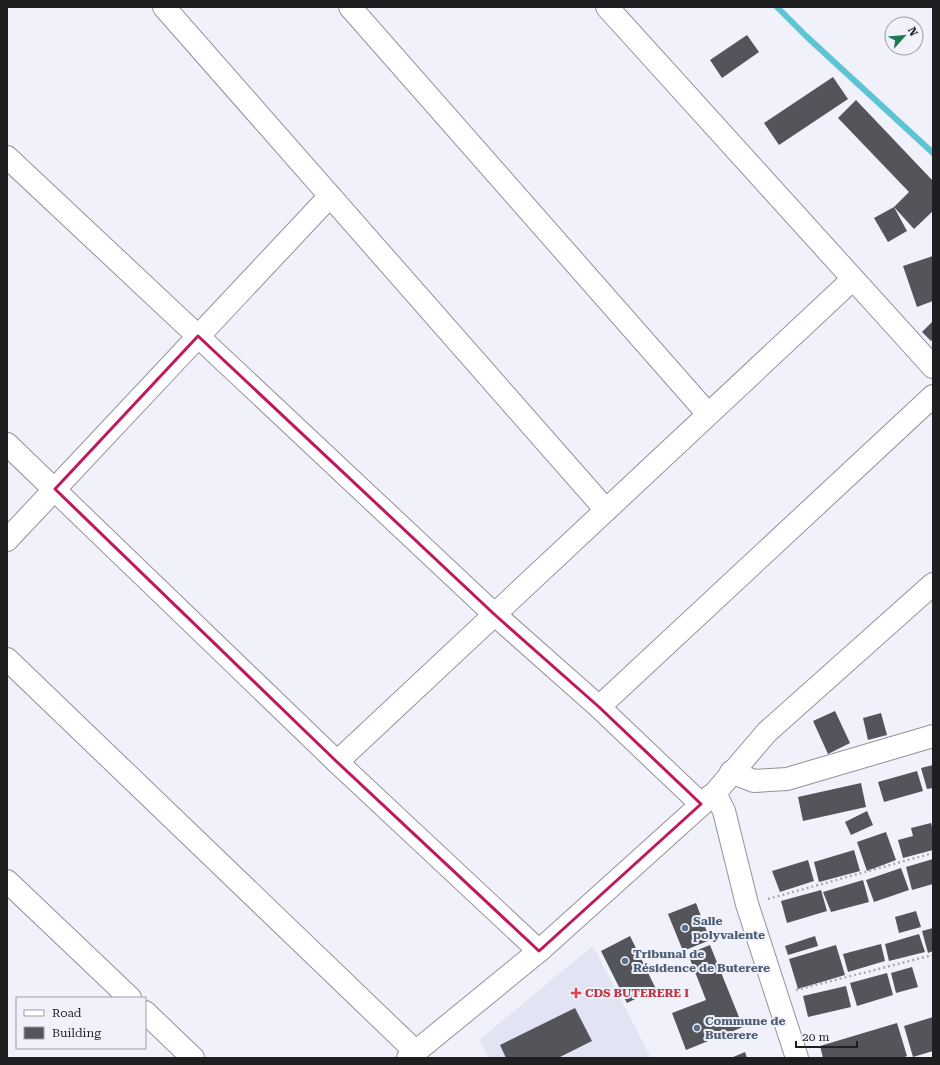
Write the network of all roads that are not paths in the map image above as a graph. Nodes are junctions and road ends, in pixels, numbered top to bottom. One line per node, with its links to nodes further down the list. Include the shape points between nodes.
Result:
1 (164, 7): 5 (street)
2 (350, 7): 10 (street)
3 (607, 7): 6 (street)
4 (7, 157): 7 (street)
5 (330, 196): 7 (street); 13 (street)
6 (853, 278): 8 (street); 10 (street)
7 (198, 336): 12 (street); 16 (street)
8 (933, 367)
9 (933, 396): 18 (street)
10 (708, 414): 13 (street)
11 (7, 444): 12 (street)
12 (55, 489): 14 (street); 20 (street)
13 (606, 510): 16 (street)
14 (7, 540)
15 (933, 584): 21 (street, via 767,732)
16 (494, 614): 18 (street); 20 (street)
17 (7, 659): 27 (street)
18 (599, 707): 22 (street)
19 (933, 736): 21 (street, via 787,779 754,781)
20 (337, 762): 24 (street)
21 (731, 772): 22 (street)
22 (708, 799): 24 (street); 29 (street, via 724,811 747,904)
23 (7, 881): 25 (street)
24 (539, 951): 27 (street)
25 (129, 997)
26 (146, 1013): 28 (street)
27 (412, 1055)
28 (194, 1058)
29 (797, 1058)

